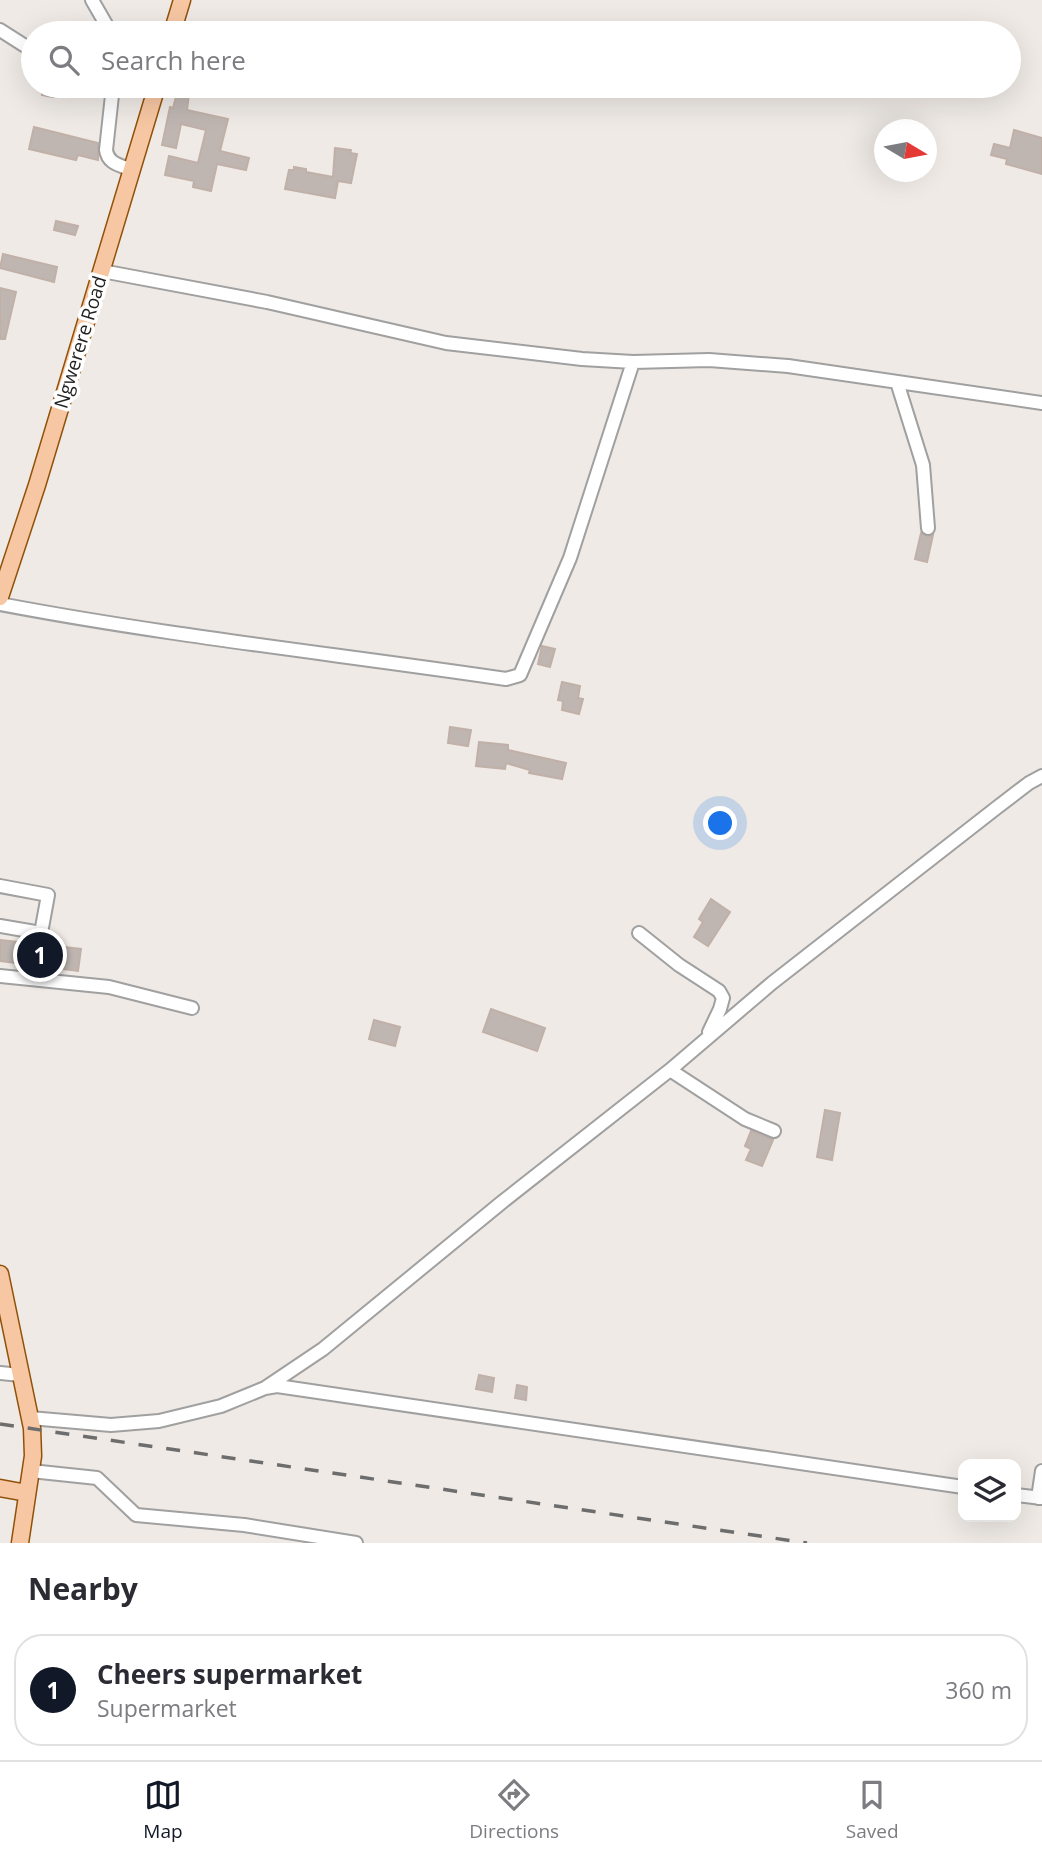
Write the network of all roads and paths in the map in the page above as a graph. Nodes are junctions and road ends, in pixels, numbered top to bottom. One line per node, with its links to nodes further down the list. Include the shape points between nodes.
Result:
1 (92, 0): 3 (street)
2 (182, 0): 4 (main road)
3 (104, 21)
4 (176, 21)
5 (0, 30): 6 (street)
6 (21, 43)
7 (112, 98): 9 (street, via 107,157)
8 (153, 98): 9 (main road, Ngwerere Road)
9 (132, 170): 10 (main road, Ngwerere Road)
10 (102, 271): 11 (street, via 446,342); 15 (main road, Ngwerere Road)
11 (633, 362): 12 (street, via 744,362); 16 (street, via 570,558 520,675 506,678 171,634)
12 (897, 382): 13 (street); 14 (street, via 923,465)
13 (1042, 403)
14 (928, 528)
15 (0, 597)
16 (0, 604)
17 (1042, 776): 23 (street, via 772,983)
18 (0, 886): 19 (street, via 48,895 41,933)
19 (0, 926)
20 (639, 933): 23 (street, via 723,998 713,1027)
21 (0, 976): 22 (street, via 110,987)
22 (192, 1008)
23 (700, 1044): 24 (street)
24 (670, 1070): 25 (street, via 722,1106); 29 (street, via 323,1349)
25 (774, 1130)
26 (0, 1274): 28 (main road)
27 (0, 1373): 28 (street)
28 (21, 1375): 30 (main road)
29 (265, 1388): 30 (street, via 221,1406 159,1421 111,1425); 33 (street, via 277,1386)
30 (30, 1418): 31 (main road)
31 (31, 1471): 35 (main road); 39 (street, via 97,1478 136,1515 244,1525)
32 (1042, 1471): 37 (street)
33 (958, 1486)
34 (0, 1488): 35 (main road)
35 (27, 1493): 38 (main road)
36 (1021, 1496): 37 (street)
37 (1040, 1498)
38 (20, 1543)
39 (356, 1543)

